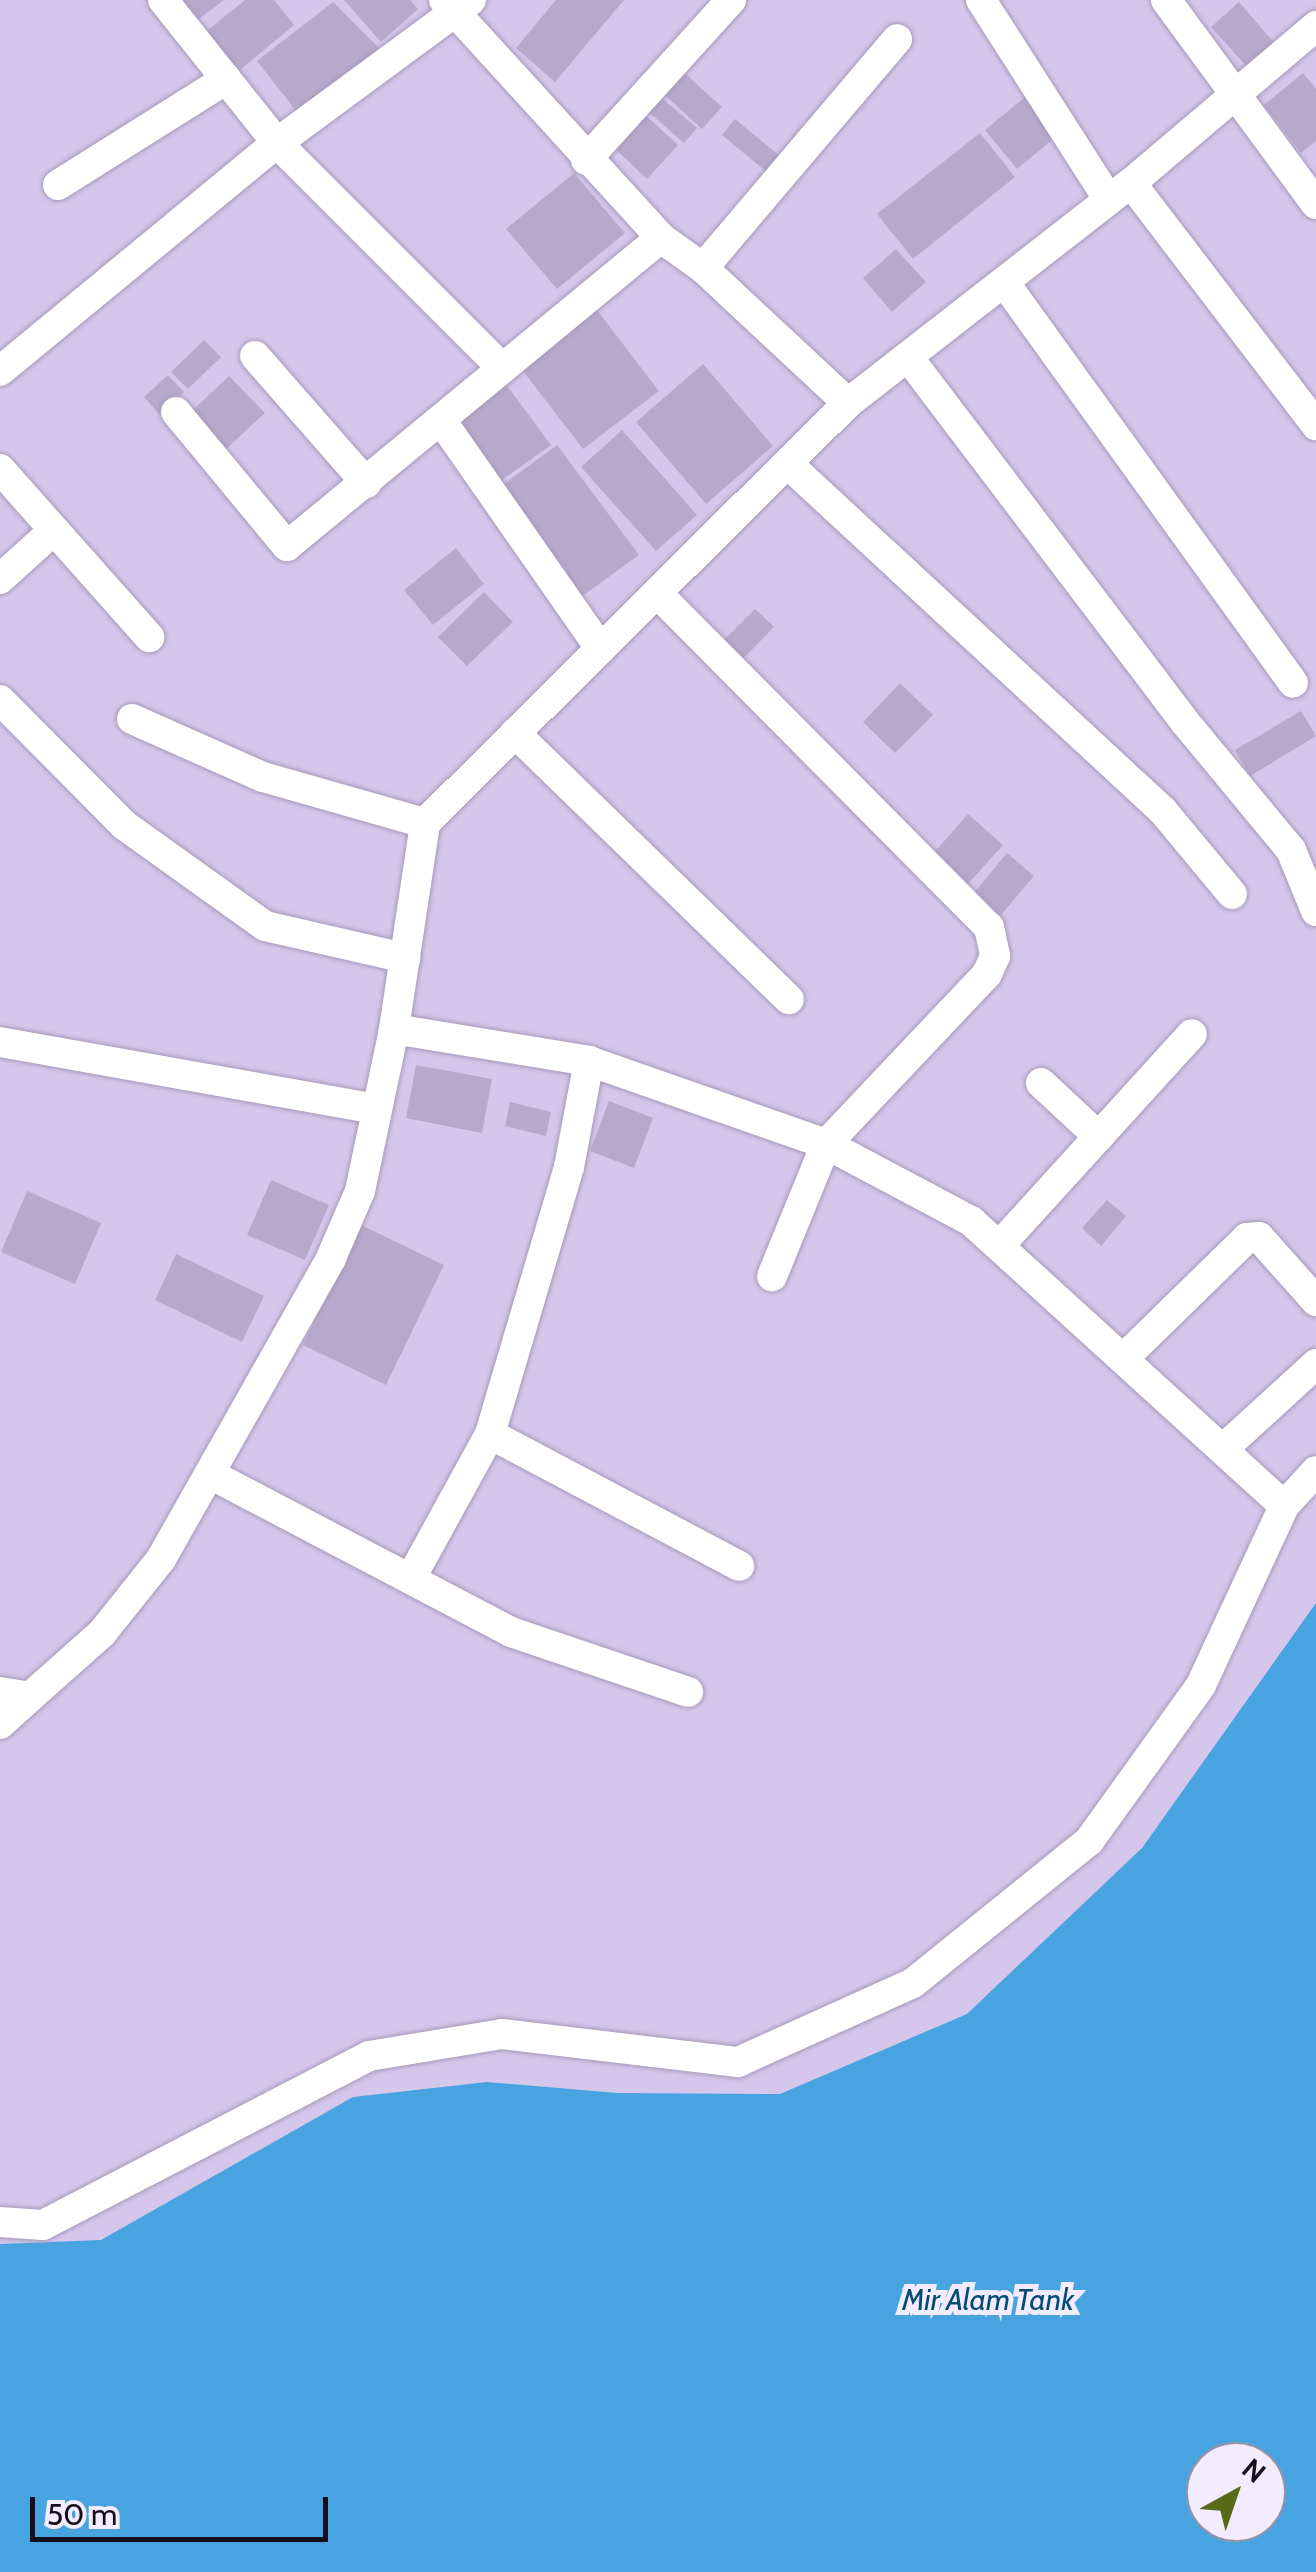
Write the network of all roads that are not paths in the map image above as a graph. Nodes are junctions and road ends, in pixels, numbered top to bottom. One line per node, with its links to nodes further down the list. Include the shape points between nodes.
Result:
1 (163, 0): 8 (street)
2 (732, 0): 11 (street)
3 (980, 0): 13 (street)
4 (1166, 0): 9 (street)
5 (457, 5): 10 (street); 11 (street)
6 (1316, 26): 9 (street)
7 (897, 39): 16 (street)
8 (226, 79): 10 (street); 12 (street)
9 (1233, 96): 13 (street); 14 (street)
10 (277, 143): 20 (street); 21 (street)
11 (586, 160): 15 (street)
12 (58, 185)
13 (1120, 192): 17 (street); 25 (street)
14 (1316, 204)
15 (661, 238): 16 (street); 20 (street)
16 (702, 268): 22 (street)
17 (1004, 282): 19 (street); 34 (street)
18 (255, 356): 28 (street)
19 (908, 357): 22 (street); 39 (street, via 1185,722)
20 (502, 368): 24 (street)
21 (0, 371)
22 (848, 403): 26 (street)
23 (176, 412): 28 (street, via 287,546)
24 (441, 420): 28 (street); 33 (street)
25 (1316, 425)
26 (788, 464): 31 (street); 40 (street, via 1163,811)
27 (0, 469): 29 (street)
28 (366, 483)
29 (54, 530): 30 (street); 32 (street)
30 (0, 579)
31 (657, 593): 33 (street); 51 (street, via 989,927 995,956 987,974)
32 (149, 637)
33 (601, 649): 37 (street)
34 (1293, 683)
35 (0, 700): 42 (street, via 124,825 265,926)
36 (132, 719): 38 (street, via 262,777)
37 (515, 734): 38 (street); 43 (street)
38 (425, 824): 42 (street)
39 (1304, 846): 41 (street)
40 (1232, 894)
41 (1316, 911)
42 (406, 958): 44 (street)
43 (789, 999)
44 (394, 1029): 47 (street); 49 (street)
45 (1192, 1034): 50 (street)
46 (0, 1042): 49 (street)
47 (589, 1061): 51 (street); 57 (street, via 568,1167)
48 (1041, 1083): 50 (street)
49 (376, 1110): 60 (street, via 360,1192 330,1258)
50 (1099, 1136): 52 (street)
51 (826, 1144): 52 (street, via 971,1221); 53 (street)
52 (1000, 1246): 55 (street)
53 (772, 1276)
54 (1316, 1300): 55 (street, via 1258,1237 1247,1238)
55 (1126, 1356): 58 (street)
56 (1316, 1364): 58 (street)
57 (490, 1434): 62 (street); 63 (street)
58 (1224, 1449): 61 (street)
59 (1316, 1471): 61 (street)
60 (210, 1474): 63 (street); 65 (street, via 161,1559 114,1618)
61 (1284, 1506): 67 (street, via 1201,1685 1089,1841 913,1982 738,2062 502,2034 368,2056 43,2225)
62 (738, 1566)
63 (412, 1576): 64 (street, via 511,1632)
64 (688, 1692)
65 (15, 1694): 66 (street)
66 (0, 1724)
67 (0, 2222)

